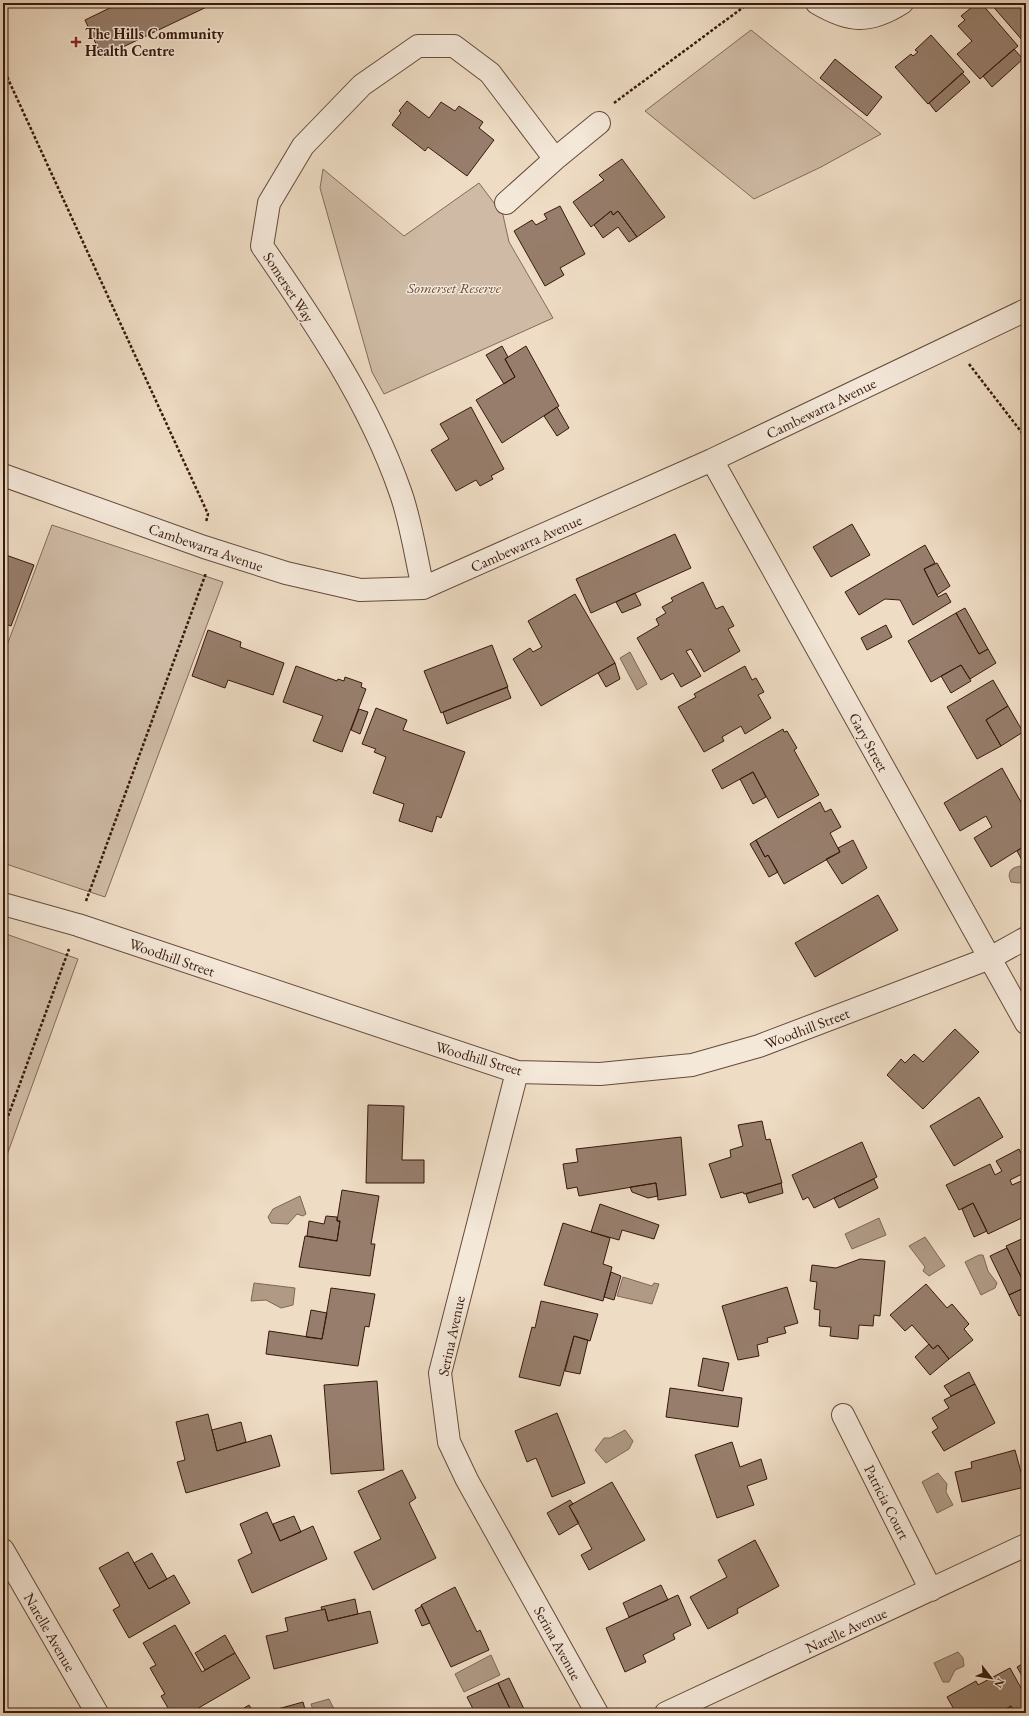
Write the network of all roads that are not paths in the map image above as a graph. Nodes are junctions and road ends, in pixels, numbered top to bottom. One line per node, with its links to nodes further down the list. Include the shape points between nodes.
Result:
1 (817, 3): 2 (street, via 836,14 869,18 885,13)
2 (902, 3)
3 (599, 123): 4 (street)
4 (555, 159): 5 (street); 9 (street, Somerset Way, via 490,73 454,46 418,46 362,85 303,146 269,203 262,246 353,386 374,427 401,492)
5 (506, 203)
6 (1026, 310): 7 (street, Cambewarra Avenue)
7 (712, 460): 9 (street, Cambewarra Avenue); 12 (street, Gary Street)
8 (3, 475): 9 (street, Cambewarra Avenue, via 286,574 360,590)
9 (423, 588)
10 (3, 904): 14 (street, Woodhill Street, via 78,925)
11 (1026, 938): 12 (street, Woodhill Street)
12 (990, 958): 13 (street, Gary Street); 14 (street, Woodhill Street, via 759,1046 692,1065 600,1074)
13 (1026, 1023)
14 (517, 1072): 20 (street, Serina Avenue, via 440,1373 449,1442 467,1480)
15 (843, 1415): 18 (street, Patricia Court)
16 (1026, 1545): 18 (street, Narelle Avenue)
17 (3, 1550): 19 (street, Narelle Avenue)
18 (931, 1590): 21 (street, Narelle Avenue)
19 (97, 1713)
20 (597, 1713)
21 (666, 1713)

